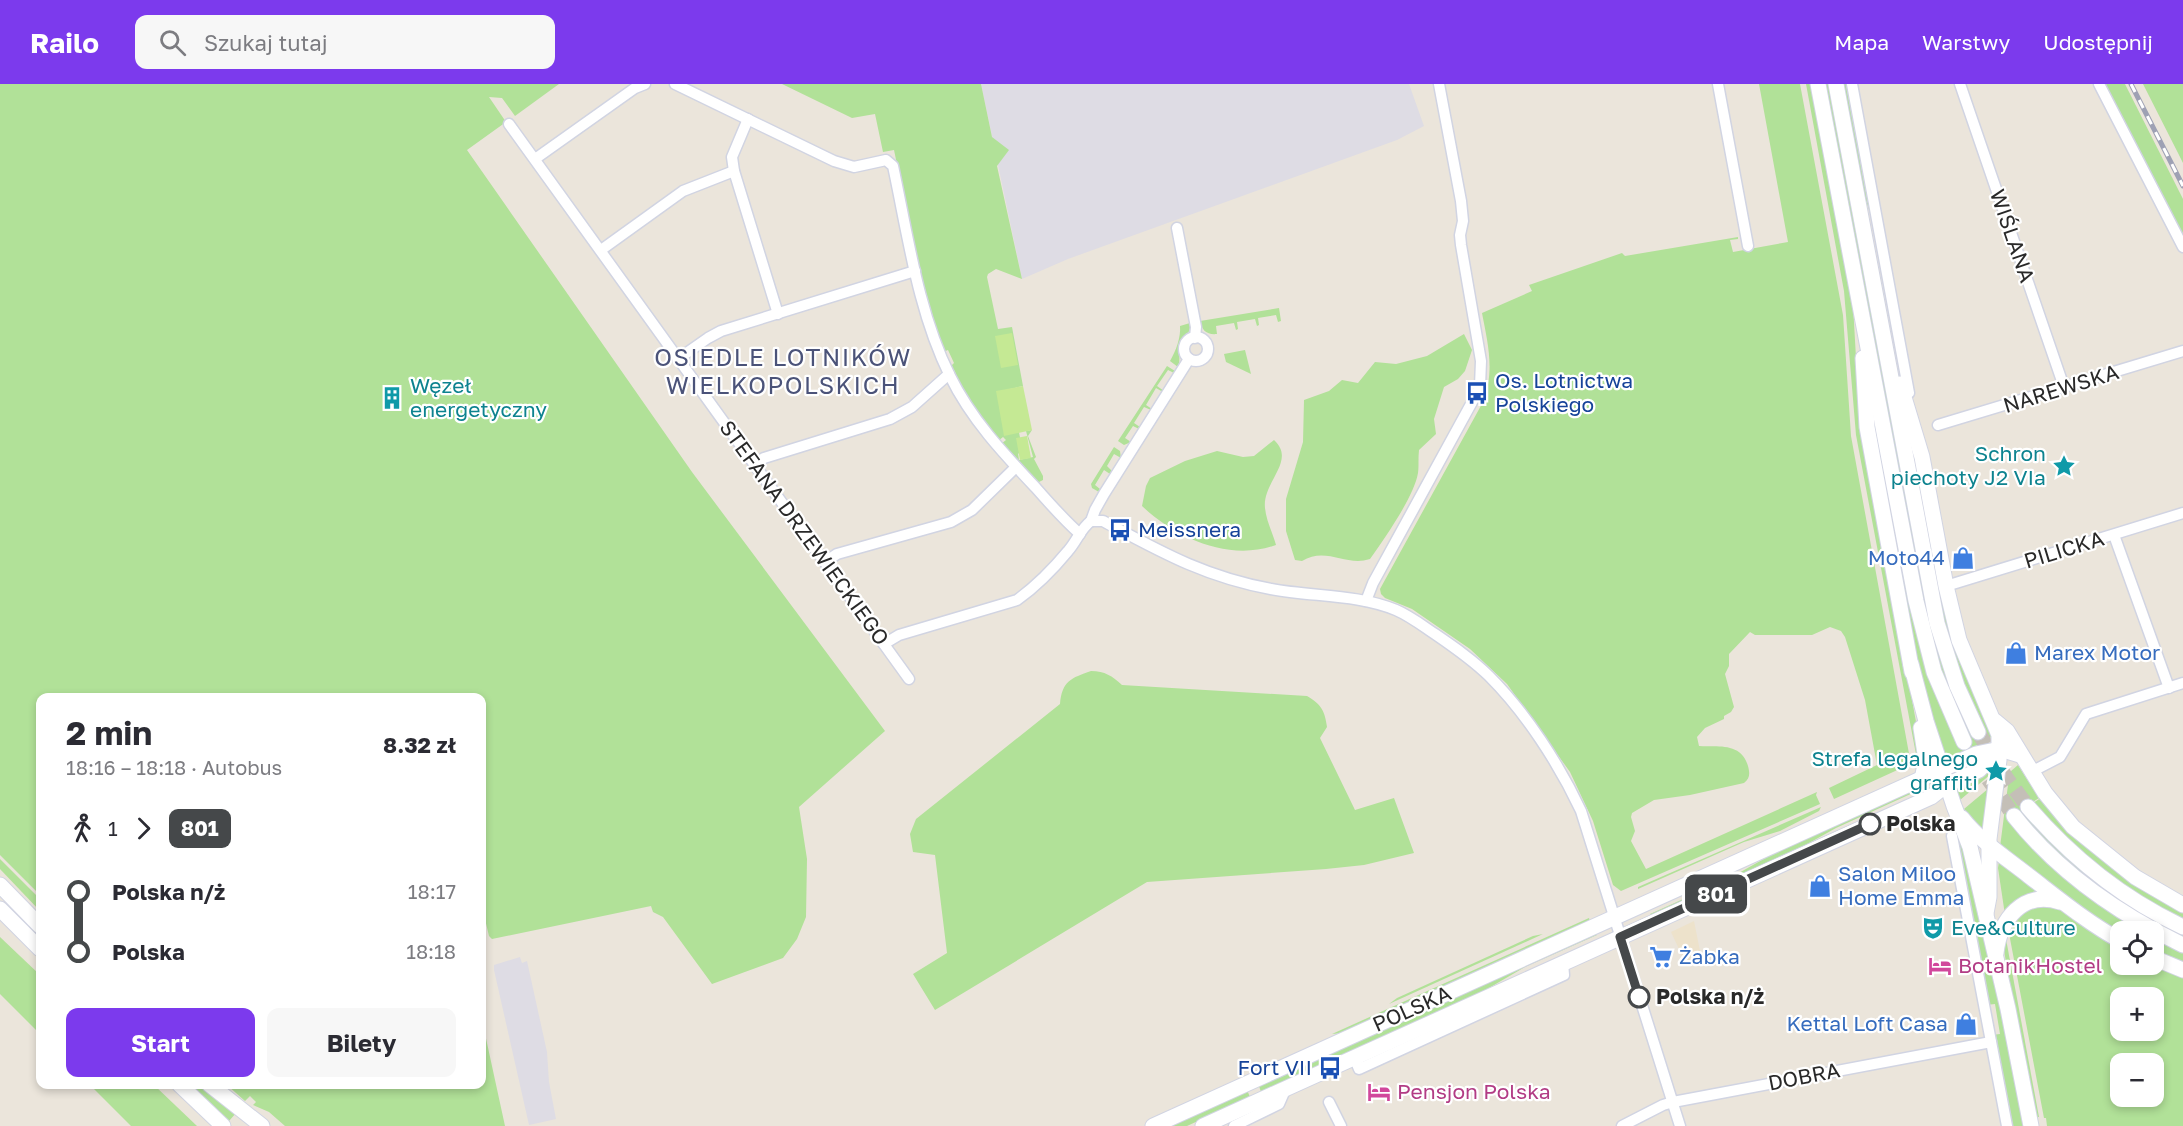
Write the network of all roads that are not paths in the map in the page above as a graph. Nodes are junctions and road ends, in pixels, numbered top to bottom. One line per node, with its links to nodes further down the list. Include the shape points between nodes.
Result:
1 (645, 84): 12 (street)
2 (675, 84): 10 (street)
3 (1439, 84): 38 (street, via 1462,207 1461,245 1481,362 1480,381)
4 (1718, 84): 15 (street)
5 (1818, 84): 21 (main road)
6 (1836, 84): 19 (main road)
7 (1852, 84): 29 (street)
8 (1960, 84): 27 (street, WIŚLANA)
9 (2098, 84): 16 (street)
10 (748, 119): 13 (street, via 732,157); 18 (street, via 834,161 854,167 886,160 893,166)
11 (509, 124): 12 (street, STEFANA DRZEWIECKIEGO)
12 (535, 159): 17 (street, STEFANA DRZEWIECKIEGO)
13 (734, 171): 17 (street, via 683,191); 20 (street)
14 (1177, 228): 22 (street)
15 (1748, 246)
16 (2183, 247)
17 (600, 250): 24 (street, STEFANA DRZEWIECKIEGO)
18 (915, 271): 20 (street); 26 (street)
19 (1876, 300): 29 (main road); 45 (main road, via 1937,623 1957,686)
20 (778, 314): 24 (street, via 721,332)
21 (1862, 315): 40 (main road, via 1867,427); 46 (main road, via 1924,636 1940,688)
22 (1195, 338): 25 (street, via 1184,347); 25 (street, via 1205,342 1207,354 1198,361)
23 (2183, 351): 27 (street, NAREWSKA)
24 (678, 359): 30 (street, STEFANA DRZEWIECKIEGO)
25 (1189, 359): 33 (street)
26 (949, 374): 30 (street, via 912,406 890,419); 31 (street, via 974,418)
27 (2064, 387): 28 (street, NAREWSKA)
28 (1938, 425)
29 (1918, 444): 37 (main road)
30 (754, 464): 36 (street, STEFANA DRZEWIECKIEGO)
31 (1016, 467): 34 (street); 36 (street, via 972,510 951,522 837,554)
32 (2183, 513): 35 (street, PILICKA)
33 (1091, 521): 34 (street); 38 (street, via 1103,521 1210,574 1272,589)
34 (1080, 534): 39 (street, via 1017,600 899,635)
35 (2115, 535): 37 (street, PILICKA); 43 (street)
36 (825, 562): 39 (street, STEFANA DRZEWIECKIEGO)
37 (1946, 586): 44 (main road, via 1965,657)
38 (1366, 601): 64 (street, via 1415,620 1474,662 1502,690 1568,784 1581,811)
39 (884, 645): 41 (street, STEFANA DRZEWIECKIEGO)
40 (1911, 664): 49 (main road); 51 (main road, via 1926,760)
41 (909, 679)
42 (2183, 683): 43 (street)
43 (2169, 688): 50 (street, via 2086,714 2060,757)
44 (1995, 721): 47 (main road); 48 (main road, via 2007,731)
45 (1978, 732)
46 (1964, 742)
47 (2000, 749): 48 (main road); 49 (main road, POLSKA, via 1976,754); 52 (main road, POLSKA, via 1979,770); 58 (main road)
48 (2020, 755): 50 (main road)
49 (1943, 769): 51 (main road, POLSKA); 52 (main road)
50 (2031, 772): 61 (main road, via 2053,806 2082,835 2135,877)
51 (1922, 779): 64 (main road, POLSKA)
52 (1948, 785): 53 (main road, POLSKA); 55 (main road)
53 (1931, 796): 55 (main road); 68 (main road, POLSKA)
54 (2028, 807): 66 (main road, via 2061,843 2099,875 2140,904)
55 (1955, 809): 58 (main road); 63 (main road, via 1970,847)
56 (2014, 816): 70 (main road, via 2087,887 2140,923)
57 (1952, 836): 74 (street)
58 (1989, 844): 60 (main road); 63 (main road)
59 (0, 885): 65 (main road)
60 (2064, 903): 67 (main road); 71 (main road, via 2042,898 2023,904 2002,932)
61 (2183, 905)
62 (0, 909): 69 (main road)
63 (1986, 913): 71 (main road)
64 (1614, 917): 68 (street); 84 (main road, POLSKA)
65 (36, 922)
66 (2183, 927)
67 (2110, 935)
68 (1620, 937): 75 (main road, POLSKA, via 1564,969 1357,1063); 79 (street)
69 (36, 945)
70 (2183, 945)
71 (1996, 959): 91 (main road)
72 (2164, 962): 73 (main road)
73 (2183, 970)
74 (1991, 1042): 79 (street, DOBRA); 90 (street)
75 (1287, 1088): 85 (main road, POLSKA); 86 (street, POLSKA, via 1279,1104)
76 (184, 1089): 81 (main road)
77 (215, 1089): 80 (main road)
78 (1329, 1102): 87 (street)
79 (1673, 1102): 88 (street, DOBRA); 89 (street)
80 (243, 1111): 82 (street); 83 (main road)
81 (223, 1126)
82 (248, 1126)
83 (262, 1126)
84 (1153, 1126)
85 (1203, 1126)
86 (1234, 1126)
87 (1341, 1126)
88 (1622, 1126)
89 (1680, 1126)
90 (2007, 1126)
91 (2031, 1126)

